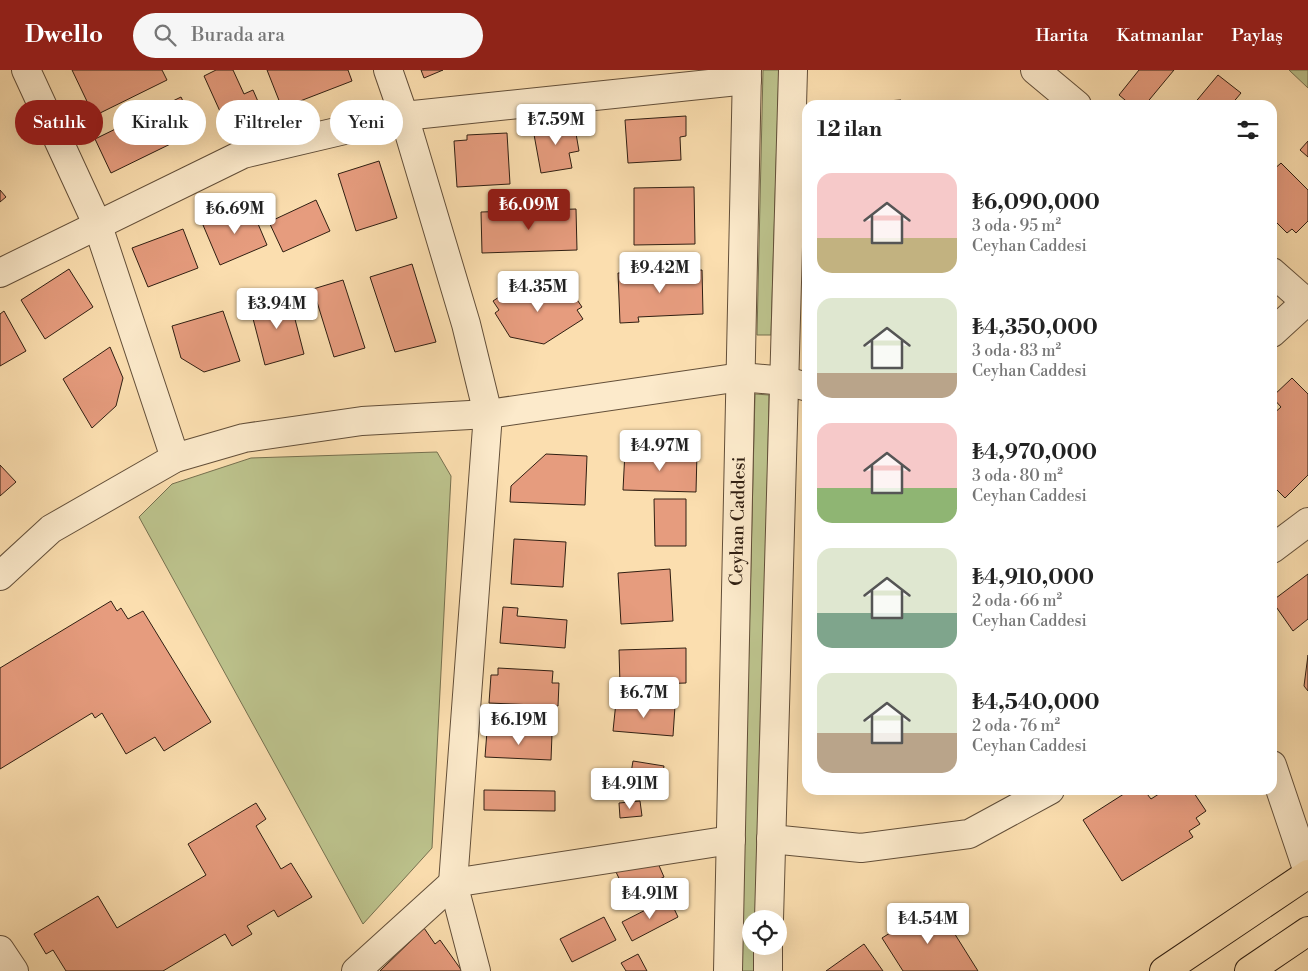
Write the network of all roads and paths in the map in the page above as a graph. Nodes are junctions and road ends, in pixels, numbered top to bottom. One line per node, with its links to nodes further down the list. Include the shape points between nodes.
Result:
1 (26, 70): 9 (street)
2 (388, 70): 7 (street)
3 (793, 70): 8 (street)
4 (1035, 70): 6 (street)
5 (747, 75): 7 (street); 14 (street, Ceyhan Caddesi)
6 (1071, 100)
7 (404, 116): 9 (street, via 243,154); 16 (street, via 466,324)
8 (798, 222): 15 (street)
9 (98, 226): 10 (street); 17 (street)
10 (0, 273)
11 (1277, 276): 12 (street)
12 (1307, 301): 13 (street)
13 (1277, 328)
14 (741, 377): 15 (street); 16 (street); 24 (street, Ceyhan Caddesi)
15 (796, 384): 23 (street)
16 (488, 414): 17 (street, via 362,421 244,438); 26 (street)
17 (175, 458): 20 (street, via 51,529)
18 (1308, 522): 19 (street)
19 (1277, 545)
20 (0, 576)
21 (1277, 779): 25 (street)
22 (1041, 795): 23 (street, via 969,834 861,848)
23 (771, 839): 27 (street)
24 (731, 840): 26 (street); 34 (street, Ceyhan Caddesi)
25 (1308, 873): 36 (main road)
26 (453, 883): 32 (street); 33 (street)
27 (769, 910)
28 (1308, 931): 37 (main road)
29 (0, 950): 31 (street)
30 (768, 955): 35 (street)
31 (14, 971)
32 (356, 971)
33 (476, 971)
34 (728, 971)
35 (768, 971)
36 (1164, 971)
37 (1249, 971)

